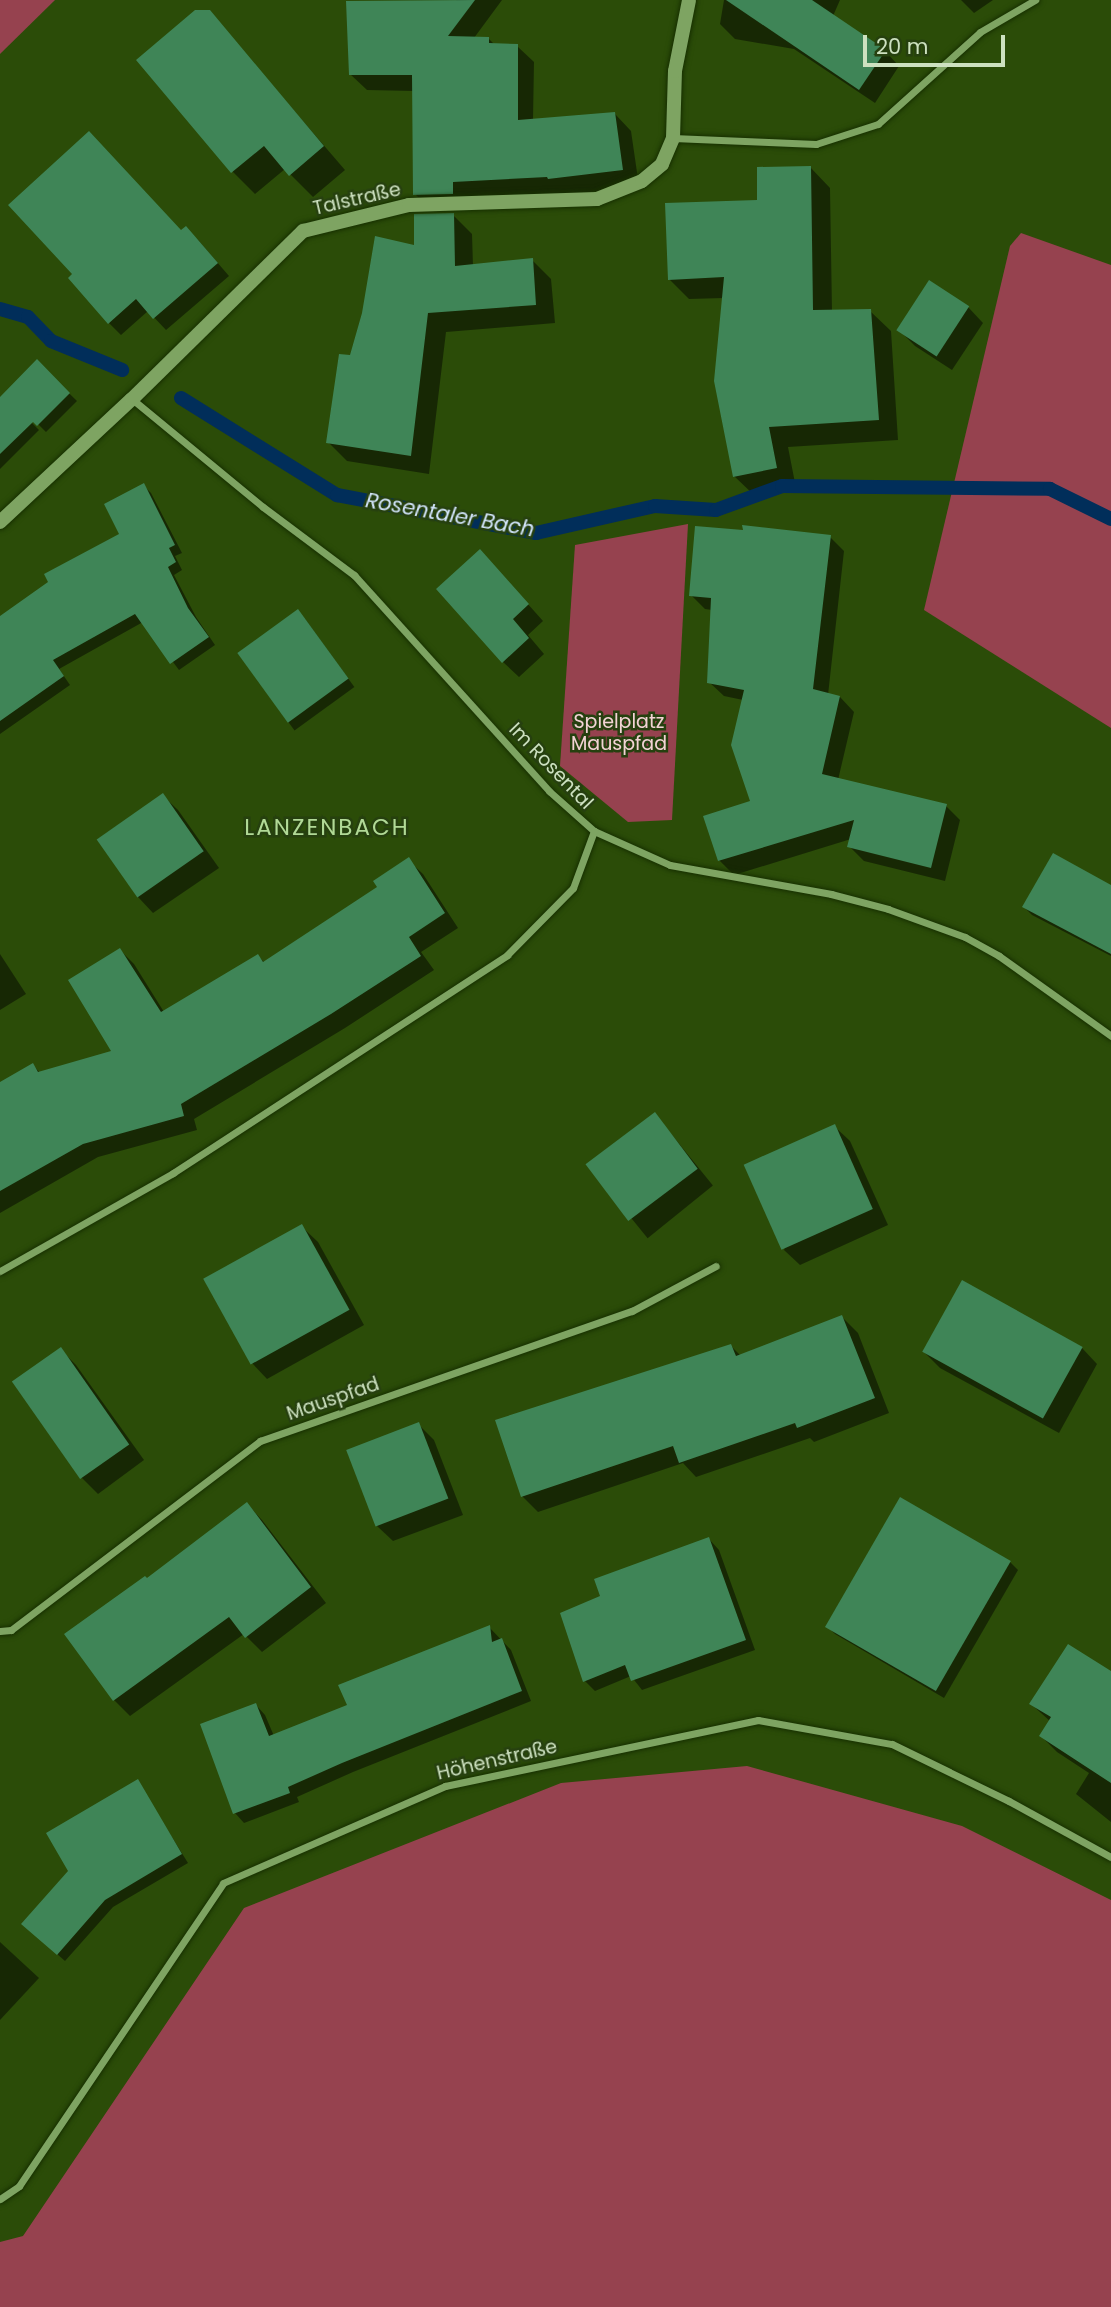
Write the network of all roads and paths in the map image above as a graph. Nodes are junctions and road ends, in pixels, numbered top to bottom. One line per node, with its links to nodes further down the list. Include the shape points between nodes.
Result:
1 (689, 0): 3 (main road, Talstraße, via 675,71)
2 (1035, 0): 3 (street, via 980,32 878,124 816,144)
3 (673, 138): 4 (main road, Talstraße, via 662,164 642,181 597,199 409,205 303,231)
4 (132, 399): 5 (main road, Talstraße); 6 (street, Im Rosental, via 262,507 354,575 549,791)
5 (0, 522)
6 (594, 831): 7 (street, Im Rosental, via 670,865 831,894 965,937); 9 (street, via 573,888 507,955 173,1173)
7 (1111, 1035)
8 (716, 1266): 10 (street, Mauspfad, via 632,1311 260,1441 11,1630)
9 (0, 1270)
10 (0, 1631)
11 (1111, 1857): 12 (street, Höhenstraße, via 892,1744 758,1720 444,1786 223,1883 19,2186)
12 (0, 2199)

